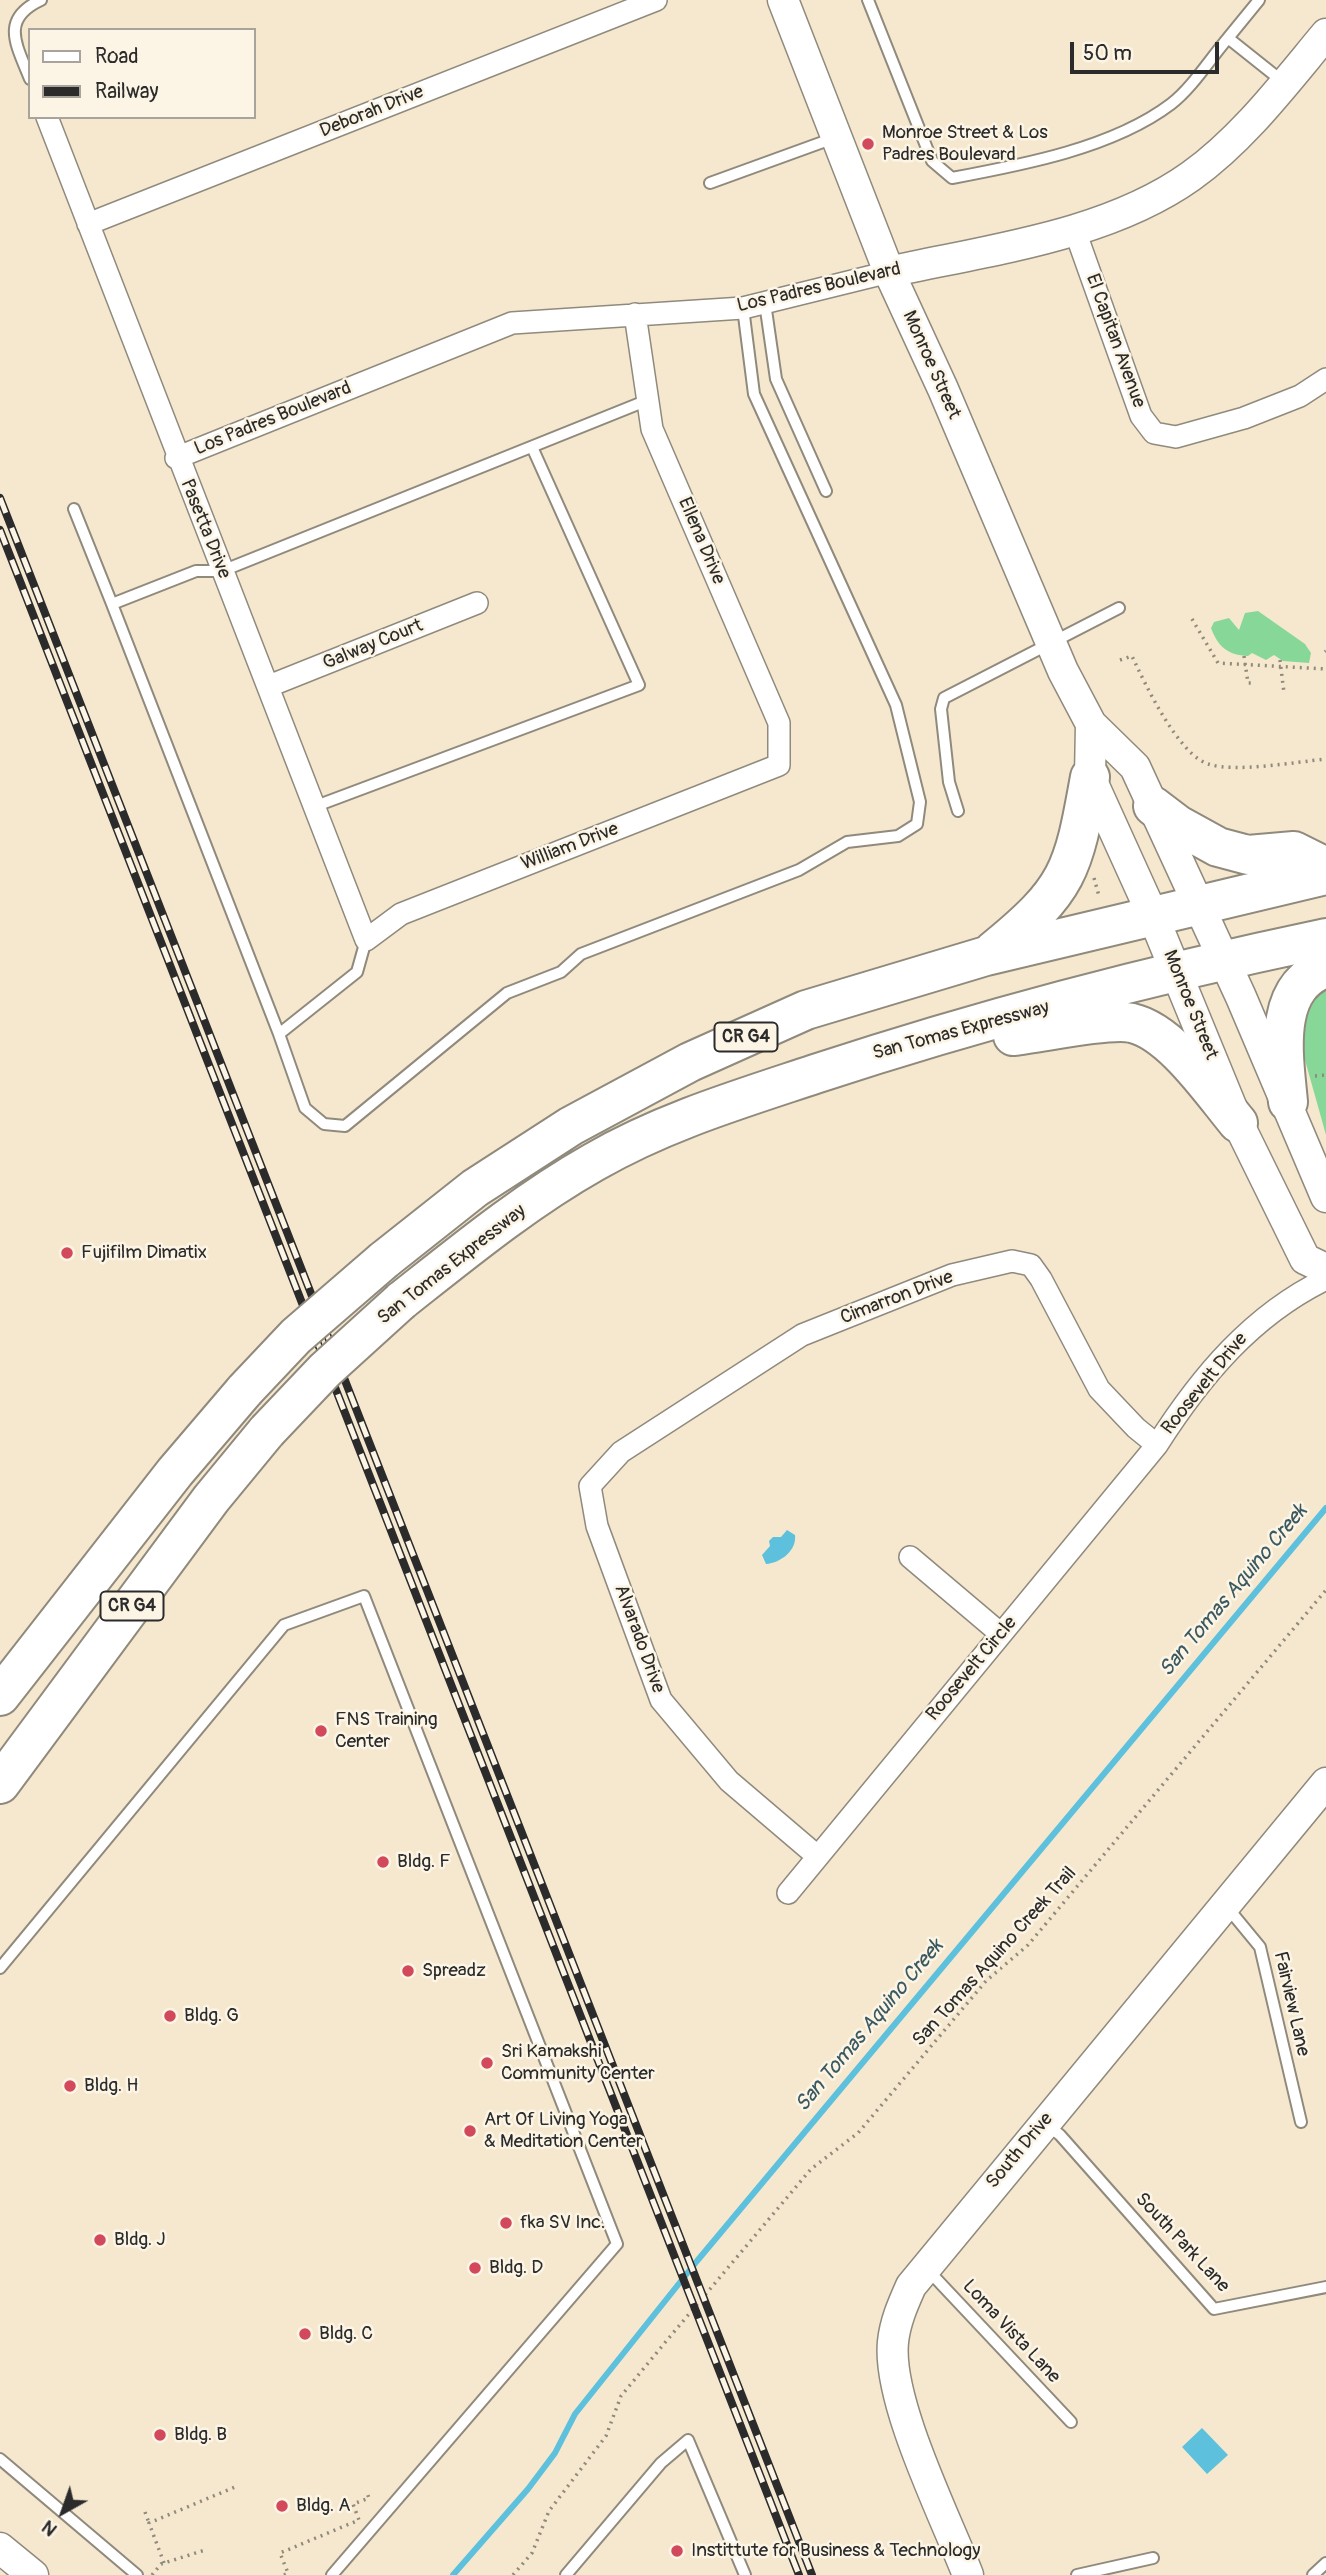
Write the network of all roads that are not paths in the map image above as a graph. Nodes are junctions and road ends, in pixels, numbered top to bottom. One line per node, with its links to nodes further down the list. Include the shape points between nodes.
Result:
1 (41, 0): 8 (lane, via 14,18 11,32)
2 (656, 0): 13 (street, Deborah Drive)
3 (783, 0): 11 (main road, Monroe Street)
4 (868, 0): 7 (lane, via 932,161 952,178 1038,162 1124,130 1172,103)
5 (1259, 0): 7 (lane)
6 (1326, 34): 9 (main road, Los Padres Boulevard)
7 (1228, 38): 9 (lane)
8 (28, 74)
9 (1285, 83): 14 (main road, Los Padres Boulevard, via 1191,176)
10 (48, 119): 13 (street, Pasetta Drive)
11 (837, 137): 12 (lane); 15 (main road, Monroe Street)
12 (710, 183)
13 (88, 224): 22 (street, Pasetta Drive)
14 (1075, 231): 15 (main road, Los Padres Boulevard); 19 (street, El Capitan Avenue, via 1141,416 1154,433 1176,437 1244,418 1300,396)
15 (889, 272): 16 (street, Los Padres Boulevard); 29 (main road, Monroe Street)
16 (765, 303): 17 (street, Los Padres Boulevard); 23 (lane, via 776,379)
17 (743, 308): 18 (street, Los Padres Boulevard); 47 (lane, via 754,394 896,705 920,802 918,824 898,836 847,842 799,870 581,954 561,972 507,993 345,1126 324,1124 305,1108)
18 (635, 314): 20 (street, Ellena Drive); 22 (street, Los Padres Boulevard, via 512,323)
19 (1326, 379)
20 (649, 400): 21 (lane); 32 (street, Ellena Drive, via 652,429 779,723)
21 (532, 447): 25 (lane); 34 (lane, via 639,685)
22 (176, 458): 25 (street, Pasetta Drive)
23 (826, 491)
24 (74, 509): 27 (lane)
25 (222, 571): 27 (lane, via 196,571); 30 (street, Pasetta Drive)
26 (477, 603): 30 (street, Galway Court)
27 (112, 604): 47 (lane)
28 (1119, 608): 29 (lane)
29 (1050, 642): 31 (main road, Monroe Street); 36 (lane, via 944,698 941,709 949,782)
30 (269, 686): 34 (street, Pasetta Drive)
31 (1091, 724): 33 (main road, Monroe Street); 35 (main road, Monroe Street, via 1135,767)
32 (779, 765): 42 (street, William Drive, via 401,914)
33 (1090, 777): 40 (main road, Monroe Street); 43 (highway, via 1079,837 1061,886 1027,923)
34 (316, 806): 42 (street, Pasetta Drive)
35 (1153, 806): 37 (highway, via 1225,850 1248,855 1294,851); 39 (main road, Monroe Street)
36 (958, 811)
37 (1326, 867)
38 (1326, 875): 39 (highway, CR G4)
39 (1199, 906): 40 (highway, CR G4); 44 (main road, Monroe Street)
40 (1153, 916): 43 (highway, CR G4); 46 (main road, Monroe Street)
41 (1326, 938): 44 (highway, San Tomas Expressway / CR G4)
42 (366, 940): 47 (lane, via 357,972)
43 (986, 956): 58 (highway, CR G4, bridge, via 806,1010 690,1062 560,1133 475,1188 296,1336 245,1390)
44 (1224, 959): 46 (highway, San Tomas Expressway / CR G4); 49 (main road, Monroe Street)
45 (1326, 968): 49 (highway, via 1300,986 1286,1018 1283,1049)
46 (1176, 973): 48 (highway, San Tomas Expressway / CR G4); 50 (main road, Monroe Street)
47 (279, 1034)
48 (889, 1049): 50 (highway, via 1131,1023 1173,1049); 60 (highway, San Tomas Expressway / CR G4, bridge, via 696,1113 595,1161 498,1224 401,1301 267,1431 211,1499)
49 (1288, 1102): 51 (main road, Monroe Street)
50 (1238, 1122): 52 (main road, Monroe Street, via 1305,1259)
51 (1326, 1197)
52 (1326, 1269)
53 (1326, 1279): 54 (street, Roosevelt Drive, via 1247,1331 1177,1413)
54 (1157, 1445): 55 (street, Cimarron Drive, via 1099,1389 1031,1265 1012,1261 952,1275 802,1335 621,1452); 57 (street, Roosevelt Circle)
55 (590, 1486): 61 (street, Alvarado Drive, via 597,1526 661,1700 729,1781)
56 (910, 1557): 57 (street)
57 (1001, 1634): 61 (street, Roosevelt Circle)
58 (0, 1696)
59 (1326, 1783): 63 (main road, South Drive)
60 (0, 1784)
61 (817, 1856): 62 (street, Roosevelt Circle)
62 (788, 1893)
63 (1225, 1905): 65 (main road, South Drive); 66 (lane, Fairview Lane, via 1260,1947)
64 (0, 1968): 76 (lane, via 284,1625 364,1596 617,2244)
65 (1044, 2122): 67 (main road, South Drive); 68 (lane, South Park Lane, via 1214,2309)
66 (1301, 2122)
67 (925, 2266): 69 (lane, Loma Vista Lane); 79 (main road, South Drive, via 900,2312 893,2342 894,2371 900,2403)
68 (1326, 2287)
69 (1071, 2422)
70 (0, 2459): 75 (lane)
71 (0, 2548): 74 (main road)
72 (1153, 2557): 80 (lane)
73 (1326, 2563): 81 (lane)
74 (33, 2575)
75 (138, 2575)
76 (332, 2575)
77 (566, 2575): 78 (lane, via 661,2463 688,2440)
78 (744, 2575)
79 (968, 2575)
80 (1077, 2575)
81 (1313, 2575)

